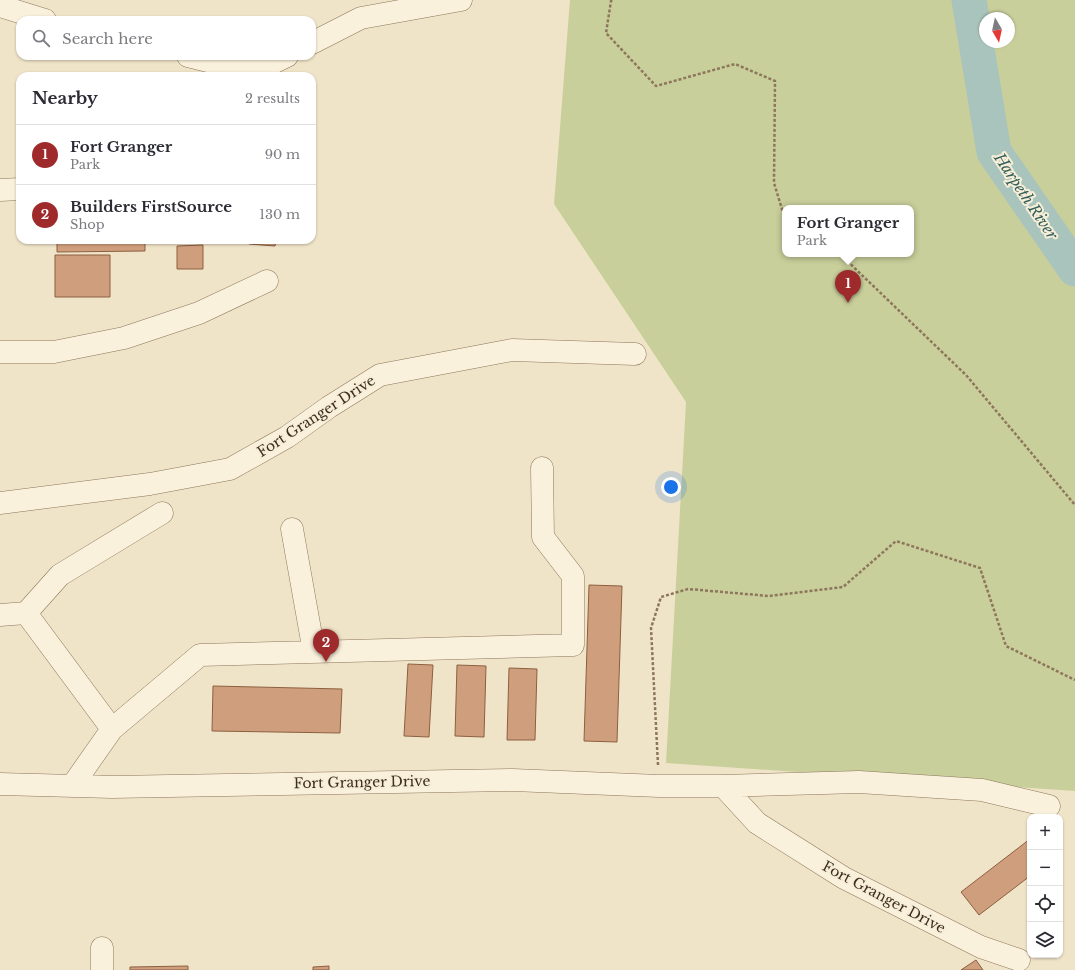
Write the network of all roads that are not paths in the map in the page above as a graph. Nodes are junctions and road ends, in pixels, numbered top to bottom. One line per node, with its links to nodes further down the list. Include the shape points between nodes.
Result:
1 (461, 0): 4 (street, via 361,18)
2 (0, 6): 3 (street)
3 (32, 16)
4 (316, 41)
5 (204, 60): 6 (street, via 216,63 272,63)
6 (278, 60)
7 (16, 189): 8 (street)
8 (0, 190)
9 (267, 281): 10 (street, via 200,313 124,338 54,352)
10 (0, 352)
11 (635, 354): 13 (street, Fort Granger Drive, via 512,350 380,374 287,438 230,469 150,484)
12 (542, 468): 18 (street, via 542,537 573,576 573,645)
13 (0, 503)
14 (162, 513): 16 (street, via 60,575)
15 (292, 529): 18 (street)
16 (26, 613): 17 (street); 19 (street)
17 (0, 615)
18 (314, 652): 19 (street, via 200,655)
19 (112, 729): 21 (street)
20 (0, 784): 21 (street, Fort Granger Drive)
21 (72, 786): 22 (street, Fort Granger Drive, via 513,780)
22 (723, 786): 23 (street, Fort Granger Drive, via 859,782 982,790); 25 (street, Fort Granger Drive, via 757,823 844,878 981,947)
23 (1050, 806)
24 (102, 948): 26 (street)
25 (1019, 960)
26 (102, 970)

